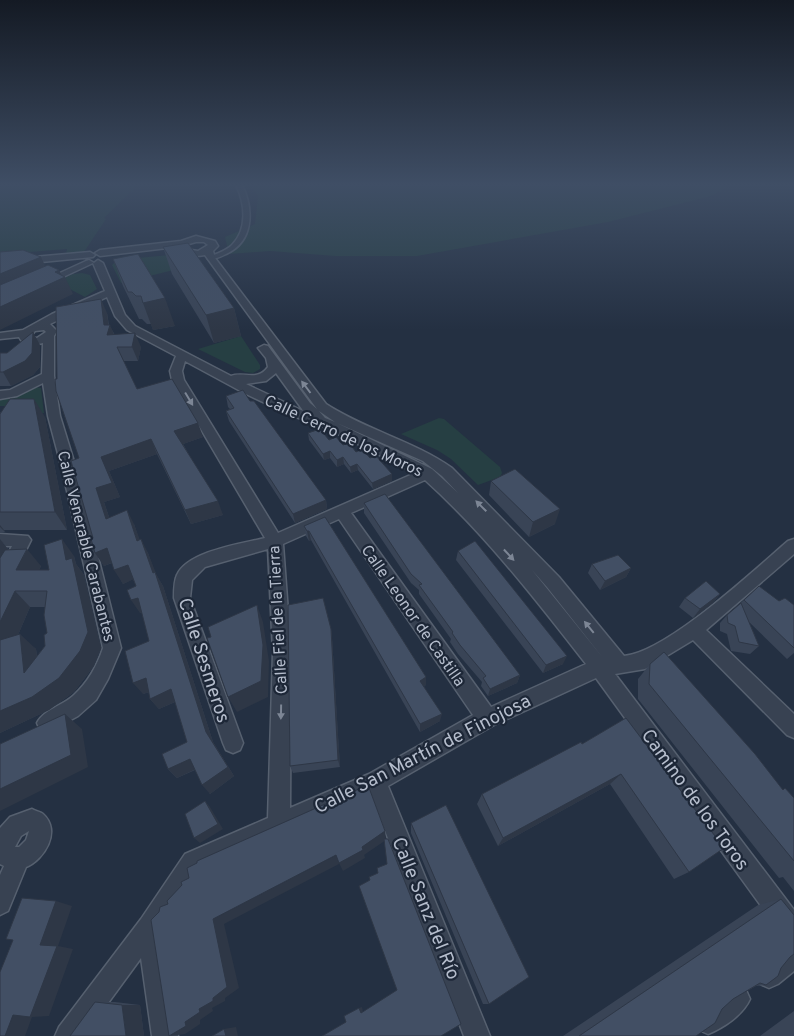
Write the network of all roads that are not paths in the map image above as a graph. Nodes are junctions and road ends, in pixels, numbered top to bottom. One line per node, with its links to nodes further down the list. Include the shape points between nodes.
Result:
1 (242, 233): 4 (street, via 234,247)
2 (182, 248): 3 (street); 4 (street, via 190,240 206,240 213,246); 6 (street)
3 (193, 254): 4 (street); 18 (street)
4 (209, 254): 30 (street, one-way to 4, via 553,582 447,472 428,458 340,419 322,407)
5 (70, 257): 6 (street); 7 (street); 8 (street, via 74,264)
6 (94, 260): 8 (street); 8 (street, via 90,269); 10 (street, Calle Cerro de los Moros)
7 (0, 263)
8 (71, 271): 9 (street)
9 (34, 287)
10 (111, 292): 11 (street); 17 (street, Calle Cerro de los Moros, via 120,316 127,324)
11 (56, 316): 12 (street); 13 (street)
12 (49, 332): 13 (street); 15 (street); 16 (street, Calle Venerable Carabantes)
13 (29, 333): 14 (street, via 17,340); 15 (street)
14 (0, 337)
15 (36, 341): 16 (street)
16 (49, 350): 20 (street, Calle Venerable Carabantes)
17 (182, 354): 19 (street, Calle Cerro de los Moros); 26 (street, Calle Fiel de la Tierra, one-way to 26, via 176,371 178,380)
18 (271, 357): 19 (street, Calle Cerro de los Moros, via 272,372 259,379 240,380); 22 (street, via 306,406)
19 (217, 372): 22 (street, Calle Cerro de los Moros, via 292,411)
20 (48, 376): 21 (street); 33 (street, Calle Venerable Carabantes, via 54,416 112,648 105,670 92,692 65,716)
21 (0, 395)
22 (331, 425): 23 (street, Calle Cerro de los Moros)
23 (428, 473): 24 (street); 30 (street, Calle Cerro de los Moros, one-way to 30, via 457,500)
24 (342, 512): 26 (street); 31 (street, Calle Leonor de Castilla)
25 (0, 540): 28 (street, via 23,540)
26 (275, 541): 34 (street, Calle Sesmeros, via 200,562 184,577 182,598); 36 (street, Calle Fiel de la Tierra, one-way to 36, via 282,653)
27 (794, 545): 29 (street, Calle San Martín de Finojosa)
28 (0, 585)
29 (694, 630): 30 (street, Calle San Martín de Finojosa, via 640,663); 32 (street)
30 (610, 666): 31 (street, Calle San Martín de Finojosa); 40 (street, Camino de los Toros)
31 (487, 718): 35 (street, Calle San Martín de Finojosa)
32 (794, 728)
33 (32, 730)
34 (233, 743)
35 (376, 781): 36 (street, Calle San Martín de Finojosa); 47 (street, Calle Sanz del Río)
36 (279, 824): 39 (street, Calle San Martín de Finojosa, via 193,862)
37 (18, 859): 38 (street)
38 (0, 903)
39 (149, 926): 45 (street, Calle San Martín de Finojosa); 46 (street)
40 (794, 930)
41 (794, 956): 42 (street)
42 (768, 976)
43 (737, 999): 44 (street)
44 (708, 1021)
45 (68, 1036)
46 (165, 1036)
47 (477, 1036)

